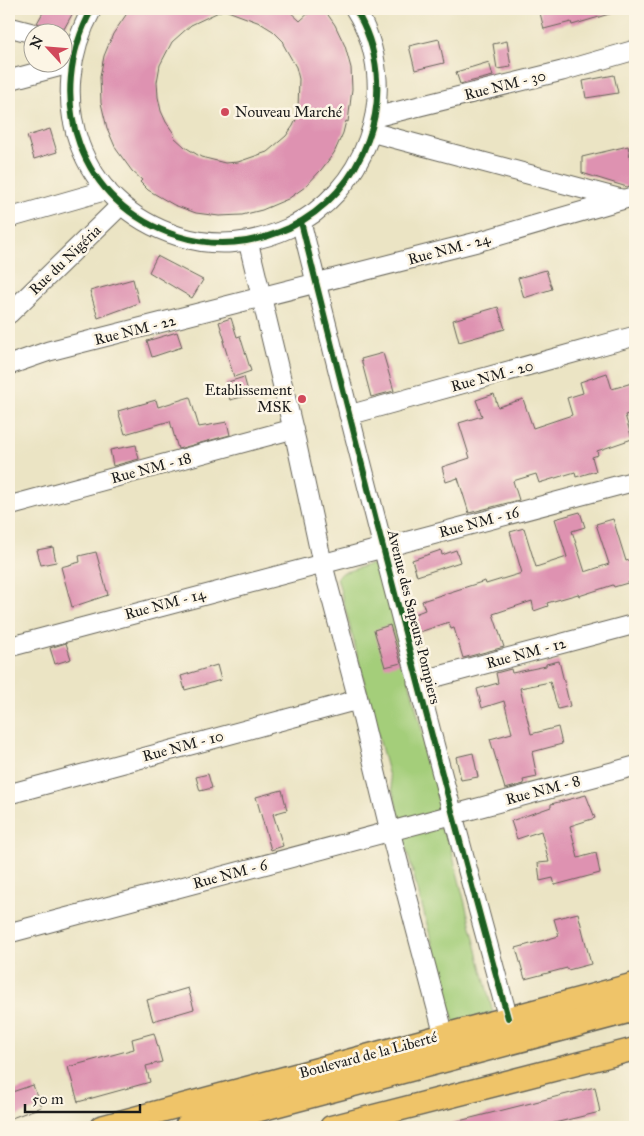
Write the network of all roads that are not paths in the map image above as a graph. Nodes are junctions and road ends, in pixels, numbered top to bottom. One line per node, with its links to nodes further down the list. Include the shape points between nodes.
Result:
1 (92, 9): 5 (street)
2 (355, 9): 10 (street, via 371,42 376,66 378,92)
3 (9, 27): 4 (street)
4 (22, 30)
5 (72, 39)
6 (635, 50): 10 (street, Rue NM - 30)
7 (39, 72): 9 (street)
8 (72, 72): 11 (street, via 70,102 78,140)
9 (9, 80)
10 (373, 124): 12 (street); 15 (street, via 363,154 351,174 320,209)
11 (107, 190): 13 (street); 14 (street)
12 (630, 200): 17 (street, Rue NM - 24)
13 (121, 205): 16 (street, via 163,231 190,240); 19 (street, Rue du Nigéria)
14 (9, 218)
15 (300, 222): 16 (street, via 275,234); 17 (street, Avenue des Sapeurs Pompiers)
16 (248, 241): 18 (street)
17 (316, 283): 18 (street, Rue NM - 24); 22 (street, Avenue des Sapeurs Pompiers)
18 (261, 298): 21 (street, Rue NM - 22, via 48,351); 23 (street)
19 (9, 314)
20 (635, 336): 22 (street, Rue NM - 20)
21 (9, 365)
22 (349, 415): 26 (street, Avenue des Sapeurs Pompiers)
23 (293, 429): 25 (street, Rue NM - 18); 27 (street)
24 (635, 481): 26 (street, Rue NM - 16)
25 (9, 506)
26 (384, 548): 27 (street, Rue NM - 16); 30 (street, Avenue des Sapeurs Pompiers)
27 (322, 562): 29 (street, Rue NM - 14); 31 (street)
28 (635, 624): 30 (street, Rue NM - 12)
29 (9, 647)
30 (417, 682): 34 (street, Avenue des Sapeurs Pompiers)
31 (357, 700): 33 (street, Rue NM - 10); 35 (street)
32 (635, 766): 34 (street, Rue NM - 8)
33 (9, 794)
34 (452, 814): 35 (street, Rue NM - 6); 39 (street, Avenue des Sapeurs Pompiers)
35 (390, 831): 36 (street, Rue NM - 6); 41 (street)
36 (9, 933)
37 (635, 984): 39 (main road, Boulevard de la Liberté)
38 (635, 1008): 44 (highway, Boulevard de la Liberté)
39 (508, 1018): 41 (main road, Boulevard de la Liberté)
40 (635, 1024): 45 (highway)
41 (444, 1035): 43 (main road, Boulevard de la Liberté)
42 (635, 1049): 46 (main road)
43 (101, 1127)
44 (188, 1127)
45 (249, 1127)
46 (331, 1127)

